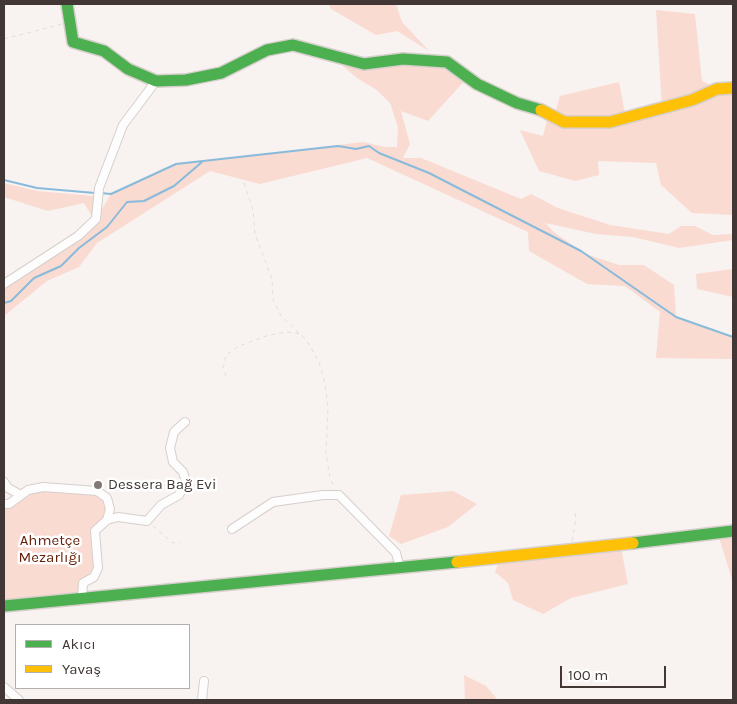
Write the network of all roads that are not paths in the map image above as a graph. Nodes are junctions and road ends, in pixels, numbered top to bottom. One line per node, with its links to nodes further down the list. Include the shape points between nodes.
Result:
1 (67, 4): 2 (street, via 73,42 104,51 128,69)
2 (156, 81): 3 (street, via 186,80 221,73 267,50 293,45 364,64 403,59 447,62 476,84 564,122 610,122 692,100 716,89); 4 (street, via 123,125 99,188 96,219 78,236)
3 (733, 88)
4 (4, 284)
5 (185, 422): 9 (street, via 174,432 170,448 173,462 183,472 186,482 179,495 161,505 147,521 118,516)
6 (4, 482): 7 (street)
7 (21, 495): 8 (street); 9 (street, via 42,487 97,491 107,498 110,509)
8 (4, 504)
9 (107, 520): 13 (street, via 95,531 98,568 94,577 83,583)
10 (232, 529): 12 (street, via 273,502 339,495 396,552)
11 (733, 531): 12 (street)
12 (400, 568): 13 (street)
13 (82, 599): 14 (street)
14 (4, 606)
15 (204, 681): 18 (street)
16 (4, 687): 17 (street)
17 (19, 700)
18 (202, 700)

